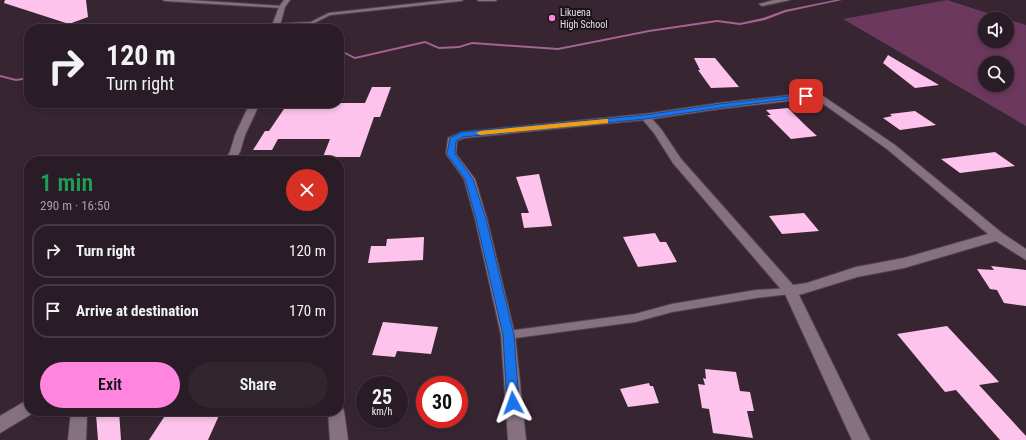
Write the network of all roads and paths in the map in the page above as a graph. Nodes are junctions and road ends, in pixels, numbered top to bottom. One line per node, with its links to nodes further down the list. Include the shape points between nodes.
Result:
1 (165, 0): 8 (lane)
2 (287, 0): 8 (street)
3 (461, 0): 10 (lane, via 328,14 312,23)
4 (479, 0): 5 (lane)
5 (495, 0)
6 (786, 0): 7 (street)
7 (762, 4)
8 (282, 7): 9 (street)
9 (276, 24)
10 (303, 24)
11 (253, 108): 13 (street)
12 (645, 117): 14 (street, via 817,95 891,147); 16 (street, via 658,131 677,161); 17 (street, via 462,135 452,140 451,154 469,179 481,219)
13 (232, 156)
14 (998, 236): 15 (street); 16 (street, via 904,263 856,272)
15 (1026, 255)
16 (790, 291): 17 (lane, via 672,308 635,318); 25 (street)
17 (508, 335): 24 (street)
18 (24, 410): 21 (street)
19 (79, 416): 22 (street)
20 (337, 416): 23 (street)
21 (0, 425)
22 (77, 440)
23 (339, 440)
24 (517, 440)
25 (861, 440)

